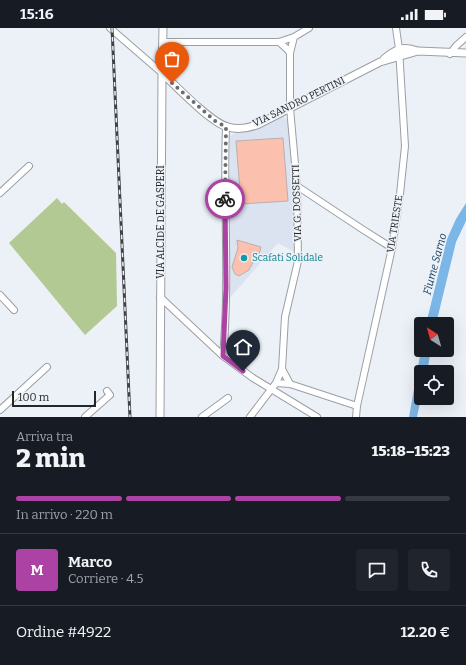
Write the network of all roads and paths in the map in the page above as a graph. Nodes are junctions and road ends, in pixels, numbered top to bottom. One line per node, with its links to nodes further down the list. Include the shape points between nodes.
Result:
1 (110, 28): 13 (street)
2 (163, 28): 7 (main road, VIA ALCIDE DE GASPERI)
3 (309, 28): 5 (street)
4 (396, 28): 10 (street, VIA TRIESTE)
5 (294, 37): 8 (street); 9 (street, VIA G. DOSSETTI)
6 (466, 37): 12 (street)
7 (163, 42): 8 (street); 13 (main road, VIA ALCIDE DE GASPERI)
8 (279, 42): 9 (street)
9 (290, 53): 14 (street, VIA G. DOSSETTI)
10 (399, 53): 12 (main road, VIA SANDRO PERTINI, via 418,51); 14 (main road, VIA SANDRO PERTINI); 19 (street, VIA TRIESTE, via 404,146)
11 (466, 53): 12 (main road)
12 (450, 54)
13 (162, 74): 15 (main road, via 215,121); 21 (main road, VIA ALCIDE DE GASPERI)
14 (290, 108): 15 (main road, VIA SANDRO PERTINI, via 254,126); 17 (street, VIA G. DOSSETTI)
15 (226, 127): 23 (street, via 226,288)
16 (29, 166): 18 (street)
17 (298, 186): 19 (street); 25 (street, VIA G. DOSSETTI, via 298,261 285,317)
18 (0, 193)
19 (392, 248): 31 (street, VIA TRIESTE)
20 (0, 295): 22 (street)
21 (160, 297): 23 (street); 35 (main road, VIA ALCIDE DE GASPERI)
22 (14, 310)
23 (223, 356): 28 (street)
24 (47, 367): 32 (street)
25 (282, 369): 26 (street, VIA G. DOSSETTI); 27 (street)
26 (276, 383): 27 (street); 28 (street, VIA G. DOSSETTI)
27 (290, 384): 31 (street)
28 (271, 389): 36 (street, VIA G. DOSSETTI); 37 (street)
29 (107, 391): 34 (street, via 110,395)
30 (228, 398): 33 (street)
31 (357, 406): 38 (street, VIA TRIESTE)
32 (0, 410)
33 (204, 416)
34 (85, 417)
35 (160, 417)
36 (250, 417)
37 (317, 417)
38 (356, 417)

